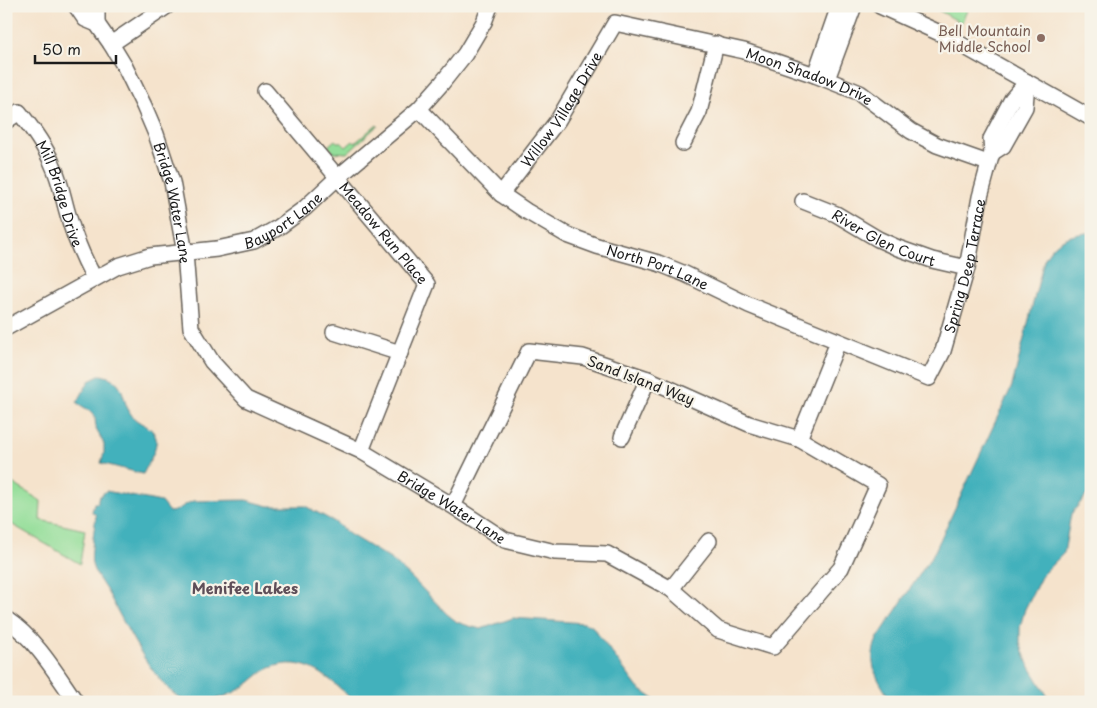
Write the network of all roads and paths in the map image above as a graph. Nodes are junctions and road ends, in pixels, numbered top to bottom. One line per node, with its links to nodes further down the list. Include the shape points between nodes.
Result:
1 (76, 6): 9 (street, Bridge Water Lane, via 85,18)
2 (92, 6): 9 (street, Bridge Water Lane, via 97,12)
3 (167, 6): 10 (street)
4 (490, 6): 15 (street, Bayport Lane, via 465,54)
5 (839, 6): 12 (street)
6 (854, 6): 12 (street)
7 (880, 6): 13 (street, via 944,35)
8 (615, 23): 11 (street, Moon Shadow Drive); 21 (street, Willow Village Drive, via 558,120)
9 (97, 24): 10 (street, Bridge Water Lane)
10 (111, 44): 23 (street, Bridge Water Lane, via 144,106 166,162)
11 (716, 44): 12 (street, Moon Shadow Drive); 18 (street, via 699,112)
12 (821, 77): 19 (street, Moon Shadow Drive, via 860,93 911,131 937,145)
13 (1027, 82): 16 (street); 19 (street, Spring Deep Terrace, via 1012,99 991,139)
14 (265, 91): 20 (street, Meadow Run Place)
15 (419, 109): 20 (street, Bayport Lane); 21 (street, North Port Lane)
16 (1091, 118)
17 (6, 121): 25 (street, Mill Bridge Drive, via 19,112 36,133 52,162 80,251)
18 (683, 143)
19 (990, 158): 24 (street, Spring Deep Terrace)
20 (337, 178): 23 (street, Bayport Lane, via 305,208 254,241); 29 (street, Meadow Run Place, via 427,284)
21 (502, 194): 28 (street, North Port Lane, via 567,235 676,270)
22 (804, 201): 24 (street, River Glen Court, via 836,214 898,248)
23 (185, 253): 25 (street, Bayport Lane, via 150,256); 34 (street, Bridge Water Lane, via 191,328 212,362 246,399)
24 (967, 268): 30 (street, Spring Deep Terrace, via 942,351)
25 (94, 278): 26 (street, Bayport Lane)
26 (6, 328)
27 (334, 332): 29 (street)
28 (838, 342): 30 (street, North Port Lane); 33 (street)
29 (400, 353): 34 (street, Meadow Run Place)
30 (929, 378)
31 (648, 379): 32 (street); 33 (street, Sand Island Way, via 749,424); 35 (street, Sand Island Way, via 583,357 529,351)
32 (622, 437)
33 (799, 439): 37 (street, Bridge Water Lane, via 878,485 841,568 773,647 718,630)
34 (361, 451): 35 (street, Bridge Water Lane)
35 (453, 506): 37 (street, Bridge Water Lane, via 505,540 555,552 606,554)
36 (709, 541): 37 (street)
37 (671, 589)
38 (6, 619): 39 (street, via 41,651)
39 (76, 702)

